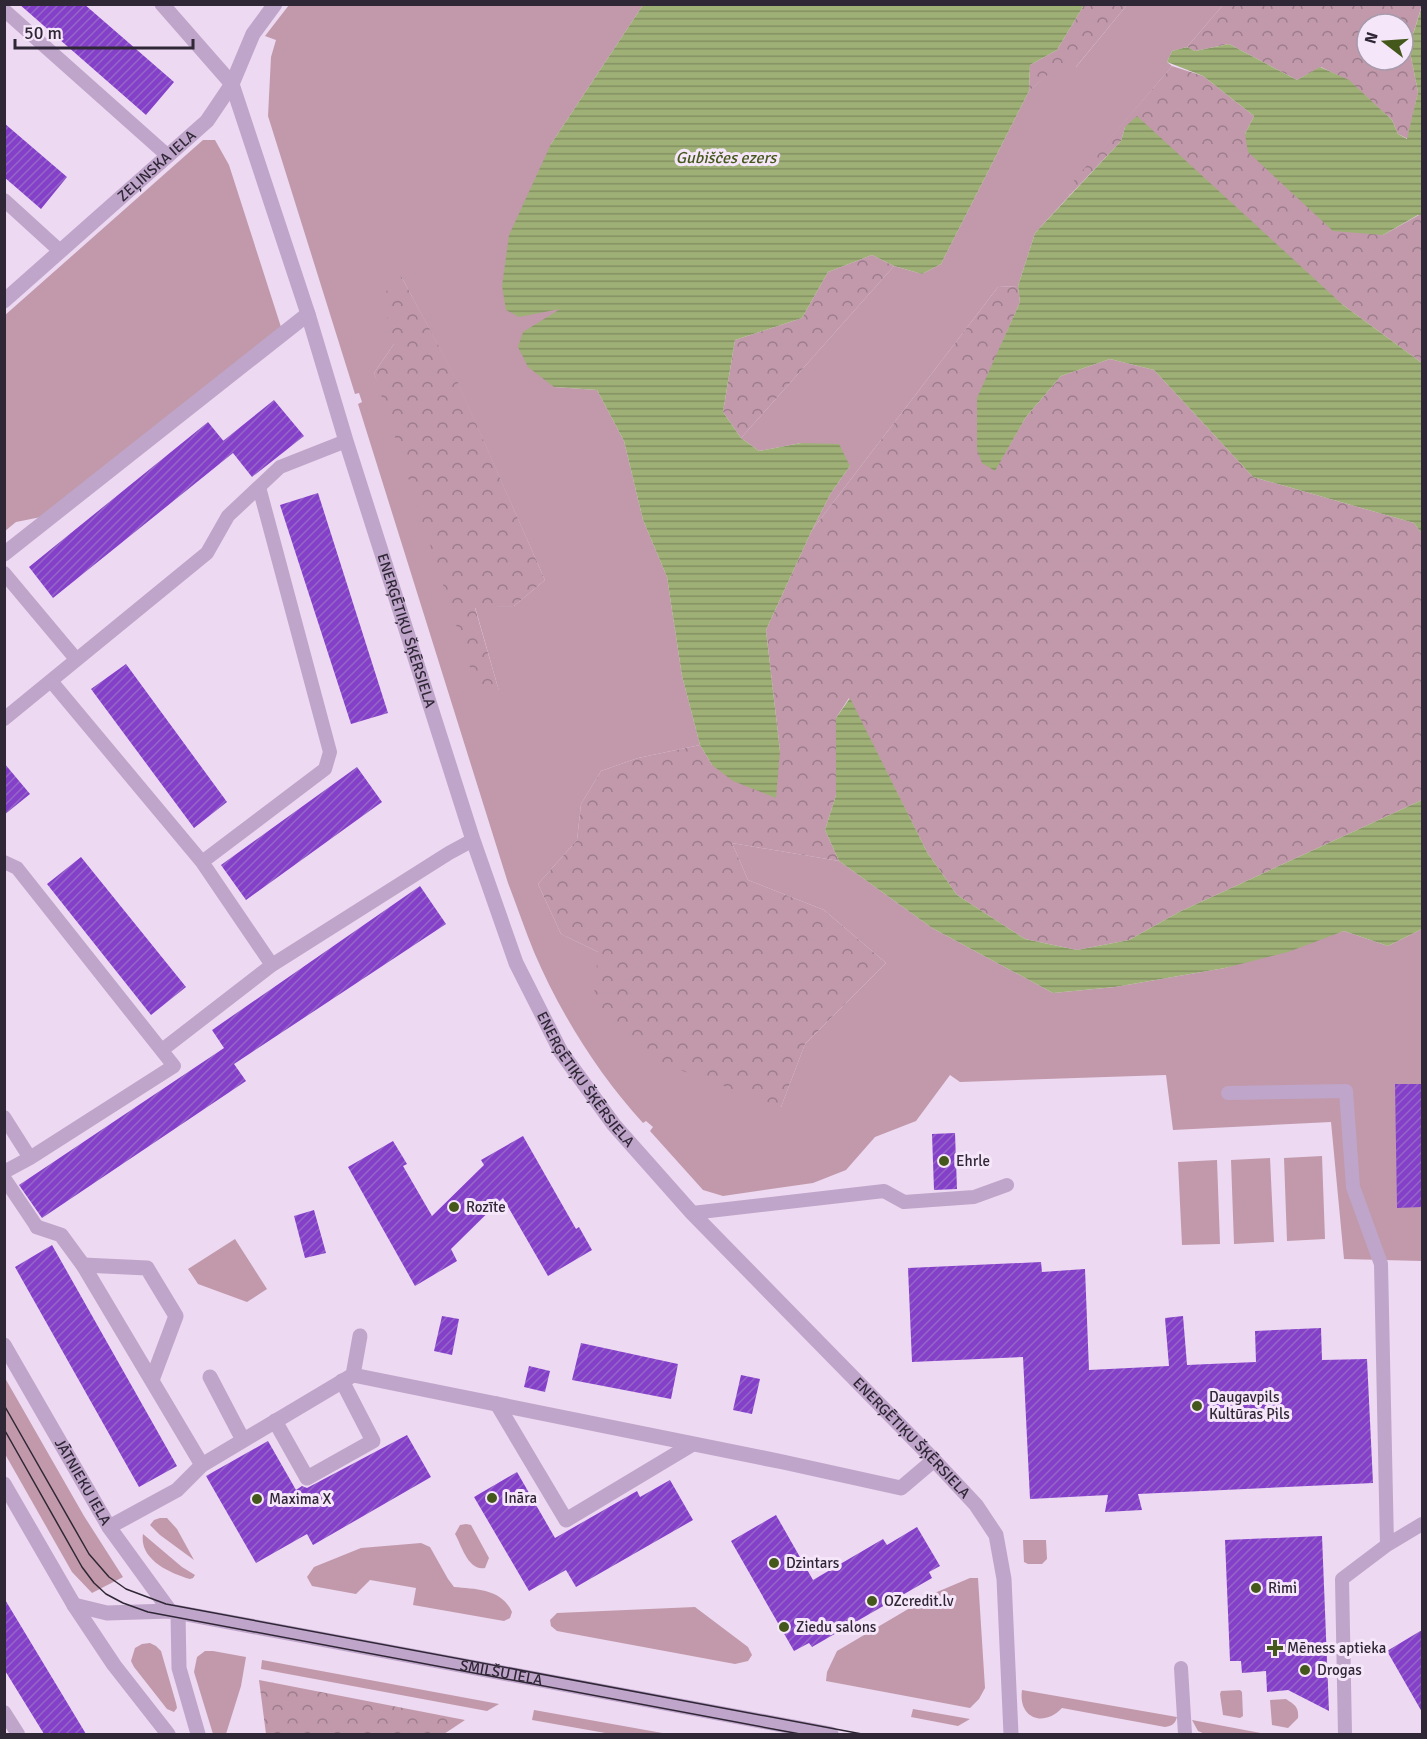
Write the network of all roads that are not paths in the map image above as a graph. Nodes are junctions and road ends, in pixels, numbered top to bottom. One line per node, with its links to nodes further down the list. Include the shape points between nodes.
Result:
1 (162, 4): 4 (street)
2 (275, 4): 4 (street, ZEĻINSKA IELA, via 253,34)
3 (4, 10): 5 (lane)
4 (232, 84): 5 (street, ZEĻINSKA IELA, via 207,121); 9 (street, ENERĢĒTIĶU ŠĶĒRSIELA)
5 (168, 156): 7 (street, ZEĻINSKA IELA)
6 (4, 200): 7 (lane)
7 (60, 251): 8 (street, ZEĻINSKA IELA)
8 (4, 301)
9 (308, 314): 10 (street, ENERĢĒTIĶU ŠĶĒRSIELA); 12 (street)
10 (346, 441): 11 (lane, via 280,467); 17 (street, ENERĢĒTIĶU ŠĶĒRSIELA)
11 (259, 487): 14 (lane, via 228,516 207,553); 19 (lane, via 330,752 325,769)
12 (4, 554)
13 (4, 573): 14 (lane)
14 (76, 659): 15 (lane)
15 (51, 681): 16 (lane); 19 (lane)
16 (4, 719)
17 (473, 840): 20 (lane); 28 (street, ENERĢĒTIĶU ŠĶĒRSIELA, via 516,963 561,1052 614,1125)
18 (4, 862): 21 (lane, via 17,868)
19 (202, 862): 20 (lane)
20 (272, 965): 21 (lane)
21 (162, 1050): 24 (lane, via 174,1066)
22 (1228, 1093): 45 (lane, via 1346,1091 1353,1187 1381,1264)
23 (4, 1117): 24 (lane)
24 (30, 1158): 25 (lane)
25 (4, 1172)
26 (4, 1178): 29 (lane)
27 (1007, 1185): 28 (lane, via 974,1197 904,1202 884,1191)
28 (692, 1213): 40 (street, ENERĢĒTIĶU ŠĶĒRSIELA)
29 (37, 1227): 30 (street, via 62,1235)
30 (83, 1265): 35 (street); 35 (street, via 147,1268 176,1316)
31 (360, 1336): 34 (street)
32 (4, 1345): 44 (street, JĀTNIEKU IELA)
33 (210, 1377): 38 (street)
34 (348, 1378): 36 (street); 37 (street); 37 (street, via 373,1441 307,1478)
35 (152, 1380): 41 (street)
36 (497, 1404): 39 (street); 39 (street, via 566,1520)
37 (275, 1421): 38 (street)
38 (243, 1440): 41 (street)
39 (691, 1445): 40 (street, via 901,1488)
40 (934, 1460): 54 (street, ENERĢĒTIĶU ŠĶĒRSIELA, via 976,1505 996,1535 1004,1579)
41 (202, 1465): 44 (street, via 177,1491)
42 (4, 1484): 46 (street)
43 (1422, 1524): 45 (lane)
44 (109, 1527): 47 (street, JĀTNIEKU IELA)
45 (1387, 1545): 56 (lane, via 1341,1579)
46 (74, 1605): 47 (street, SMILŠU IELA, via 107,1613); 51 (street, via 114,1665)
47 (174, 1612): 52 (street, via 179,1668); 53 (street, SMILŠU IELA)
48 (1181, 1668): 55 (lane)
49 (4, 1712): 50 (lane)
50 (18, 1734)
51 (168, 1734)
52 (198, 1734)
53 (831, 1734)
54 (1011, 1734)
55 (1185, 1734)
56 (1345, 1734)

